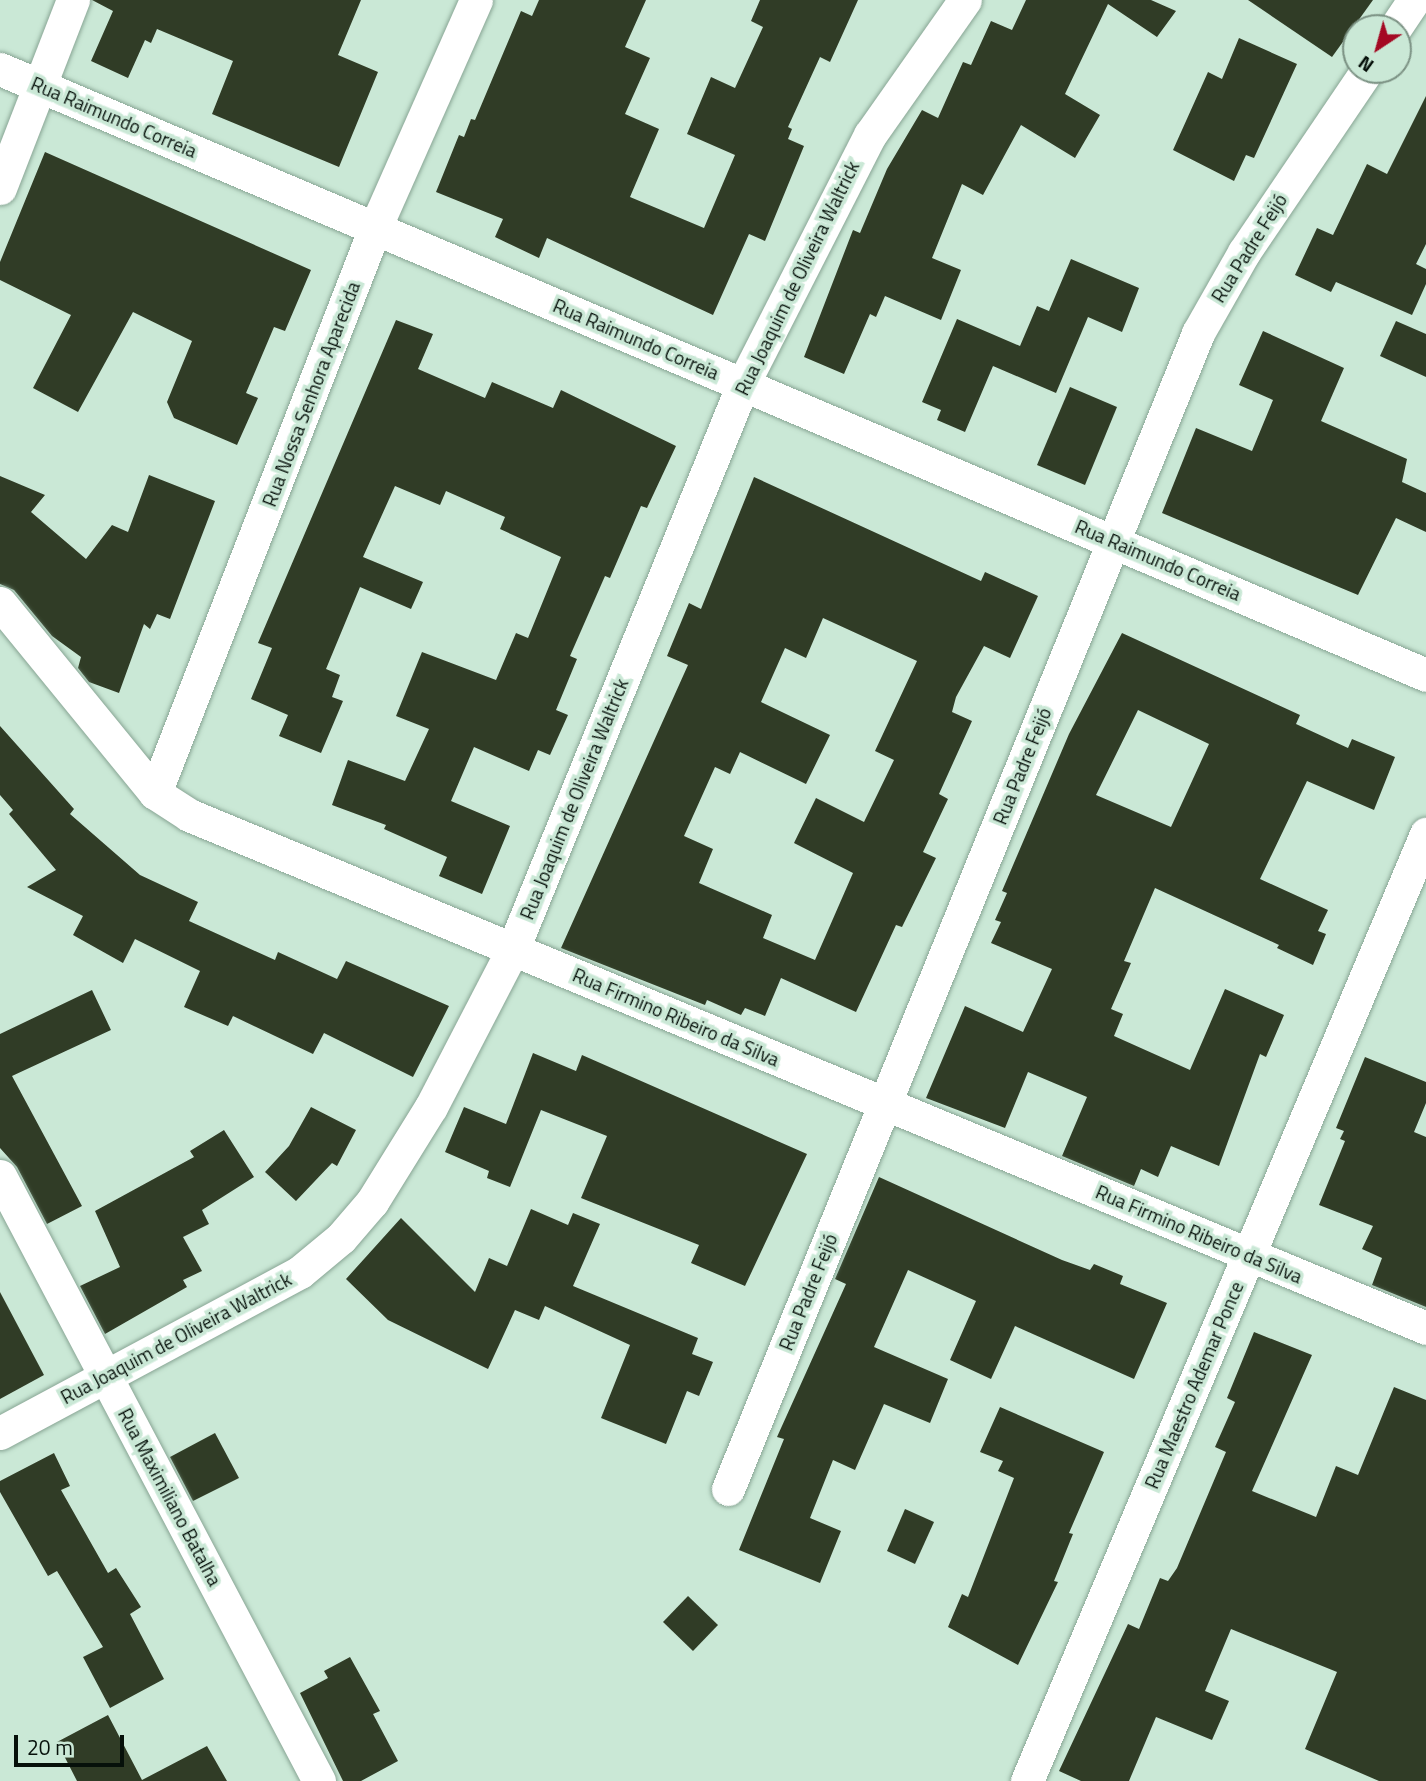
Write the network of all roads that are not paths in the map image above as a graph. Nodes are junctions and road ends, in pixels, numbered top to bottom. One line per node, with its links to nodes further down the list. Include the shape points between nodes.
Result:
1 (73, 0): 6 (street)
2 (476, 0): 8 (street, Rua Nossa Senhora Aparecida)
3 (965, 0): 9 (street, Rua Joaquim de Oliveira Waltrick, via 870,135)
4 (0, 69): 6 (street, Rua Raimundo Correia)
5 (1358, 84): 10 (street, Rua Padre Feijó, via 1218,295)
6 (41, 86): 7 (street); 8 (street, Rua Raimundo Correia)
7 (0, 188)
8 (375, 228): 9 (street, Rua Raimundo Correia); 13 (street, Rua Nossa Senhora Aparecida)
9 (743, 384): 10 (street, Rua Raimundo Correia); 15 (street, Rua Joaquim de Oliveira Waltrick)
10 (1113, 541): 12 (street, Rua Raimundo Correia); 16 (street, Rua Padre Feijó)
11 (0, 603): 13 (street, Rua Firmino Ribeiro da Silva)
12 (1426, 675)
13 (155, 793): 15 (street, Rua Firmino Ribeiro da Silva, via 188,815)
14 (1426, 834): 18 (street, Rua Maestro Ademar Ponce)
15 (513, 949): 16 (street, Rua Firmino Ribeiro da Silva); 20 (street, Rua Joaquim de Oliveira Waltrick, via 396,1167 341,1238 300,1272 241,1307)
16 (885, 1104): 18 (street, Rua Firmino Ribeiro da Silva); 22 (street, Rua Padre Feijó)
17 (0, 1176): 20 (street, Rua Maximiliano Batalha)
18 (1249, 1255): 19 (street, Rua Firmino Ribeiro da Silva); 24 (street, Rua Maestro Ademar Ponce)
19 (1426, 1328)
20 (105, 1375): 21 (street, Rua Joaquim de Oliveira Waltrick); 23 (street, Rua Maximiliano Batalha)
21 (0, 1433)
22 (728, 1489)
23 (320, 1781)
24 (1027, 1781)

